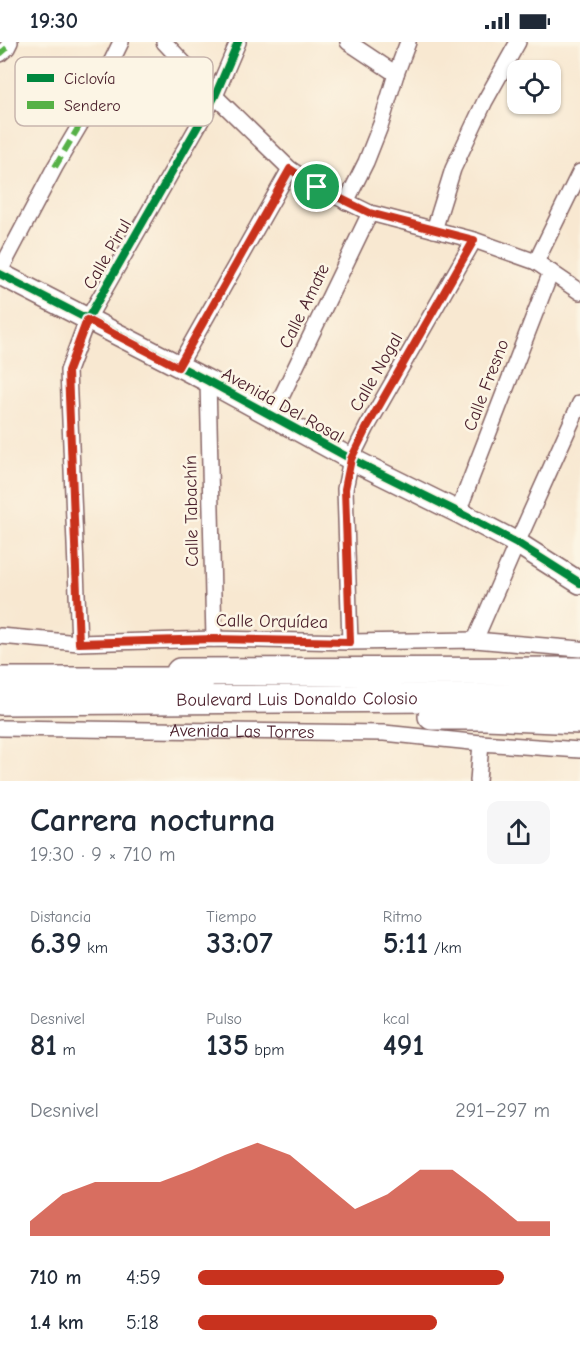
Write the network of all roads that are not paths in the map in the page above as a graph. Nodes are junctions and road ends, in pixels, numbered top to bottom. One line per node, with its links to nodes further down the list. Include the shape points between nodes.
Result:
1 (121, 42): 7 (street)
2 (164, 42): 8 (street)
3 (238, 42): 10 (street, Calle Pirul)
4 (348, 42): 9 (street)
5 (408, 42): 9 (street)
6 (518, 42): 18 (street, via 453,169)
7 (114, 57)
8 (178, 57)
9 (396, 74): 16 (street, via 381,124)
10 (215, 96): 11 (street, Calle Pirul); 14 (street)
11 (213, 100)
12 (79, 126): 21 (street)
13 (198, 126): 24 (street, Calle Pirul)
14 (290, 169): 16 (street); 25 (street)
15 (580, 171): 20 (street)
16 (346, 202): 17 (street)
17 (370, 213): 18 (street); 28 (street, Calle Amate)
18 (434, 230): 19 (street)
19 (474, 240): 20 (street); 29 (street, Calle Nogal)
20 (536, 262): 22 (street)
21 (0, 272): 24 (street, Avenida Del Rosal)
22 (551, 272): 23 (street); 30 (street, Calle Fresno)
23 (580, 292)
24 (87, 320): 25 (street, Avenida Del Rosal); 37 (street, Calle Pirul, via 68,371)
25 (178, 367): 26 (street, Avenida Del Rosal)
26 (208, 381): 28 (street, Avenida Del Rosal); 34 (street, Calle Tabachín)
27 (580, 403): 31 (street)
28 (272, 416): 29 (street, Avenida Del Rosal)
29 (351, 459): 30 (street, Avenida Del Rosal); 36 (street, Calle Nogal, via 345,489)
30 (458, 512): 31 (street, Avenida Del Rosal)
31 (516, 543): 32 (street, Avenida Del Rosal); 35 (street)
32 (580, 584)
33 (0, 636): 37 (street, Calle Orquídea)
34 (214, 639): 36 (street, Calle Orquídea); 37 (street, Calle Orquídea)
35 (475, 640): 36 (street, Calle Orquídea); 38 (street, Calle Orquídea)
36 (350, 642)
37 (79, 643)
38 (580, 650)
39 (580, 671): 41 (highway, via 65,672)
40 (580, 679): 42 (highway, Boulevard Luis Donaldo Colosio)
41 (10, 691): 42 (highway, Boulevard Luis Donaldo Colosio); 44 (highway, via 76,714)
42 (108, 691): 43 (highway, Boulevard Luis Donaldo Colosio)
43 (580, 697)
44 (580, 720)
45 (0, 728): 46 (street, Avenida Las Torres, via 384,733)
46 (481, 743): 47 (street, Avenida Las Torres); 48 (street)
47 (580, 750)
48 (478, 781)

